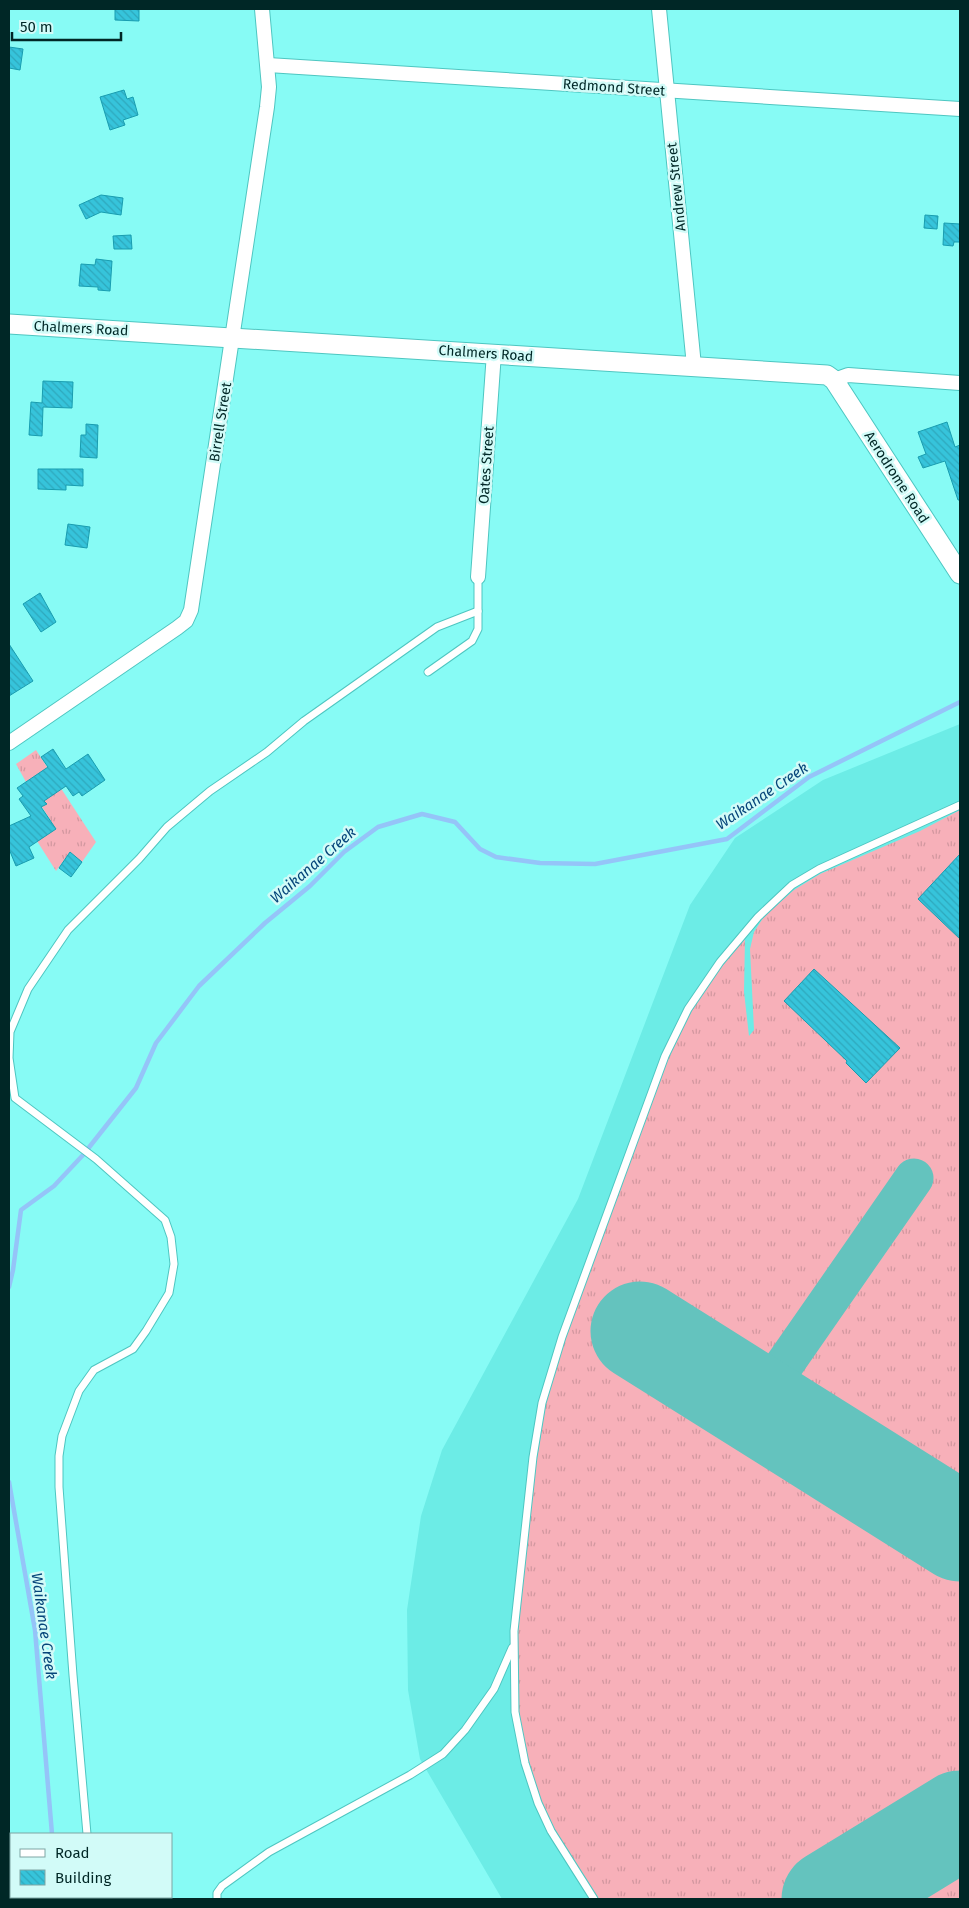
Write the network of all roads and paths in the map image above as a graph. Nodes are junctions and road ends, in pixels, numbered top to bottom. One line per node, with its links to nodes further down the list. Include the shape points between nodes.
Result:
1 (262, 9): 3 (street, Birrell Street)
2 (659, 9): 4 (street, Andrew Street)
3 (268, 65): 4 (street, Redmond Street); 7 (street, Birrell Street, via 267,107)
4 (667, 90): 5 (street, Redmond Street); 9 (street, Andrew Street)
5 (960, 109)
6 (9, 324): 7 (street, Chalmers Road)
7 (233, 337): 8 (street, Chalmers Road); 16 (street, Birrell Street, via 191,610 186,621)
8 (494, 353): 9 (street, Chalmers Road); 13 (street, Oates Street)
9 (694, 366): 10 (street, Chalmers Road, via 819,374)
10 (834, 380): 11 (street, Chalmers Road, via 848,375); 12 (street, Aerodrome Road)
11 (960, 383)
12 (960, 574)
13 (478, 578): 14 (lane)
14 (478, 611): 15 (lane, via 478,629 472,641); 19 (lane, via 437,627 304,721 167,827 140,859 68,930 28,989 10,1032 9,1058 15,1098 96,1159 166,1220 174,1264 169,1294 146,1331 133,1348 94,1370 80,1391 62,1436 59,1487)
15 (428, 672)
16 (9, 743)
17 (960, 805): 18 (lane, via 819,869 792,885 758,917 720,962 688,1009 665,1056 562,1337 542,1403 533,1457)
18 (514, 1641): 20 (lane, via 494,1689 466,1730 443,1754 410,1776 270,1852 222,1886); 21 (lane, via 515,1712 525,1763 551,1831)
19 (87, 1833)
20 (217, 1899)
21 (594, 1899)

